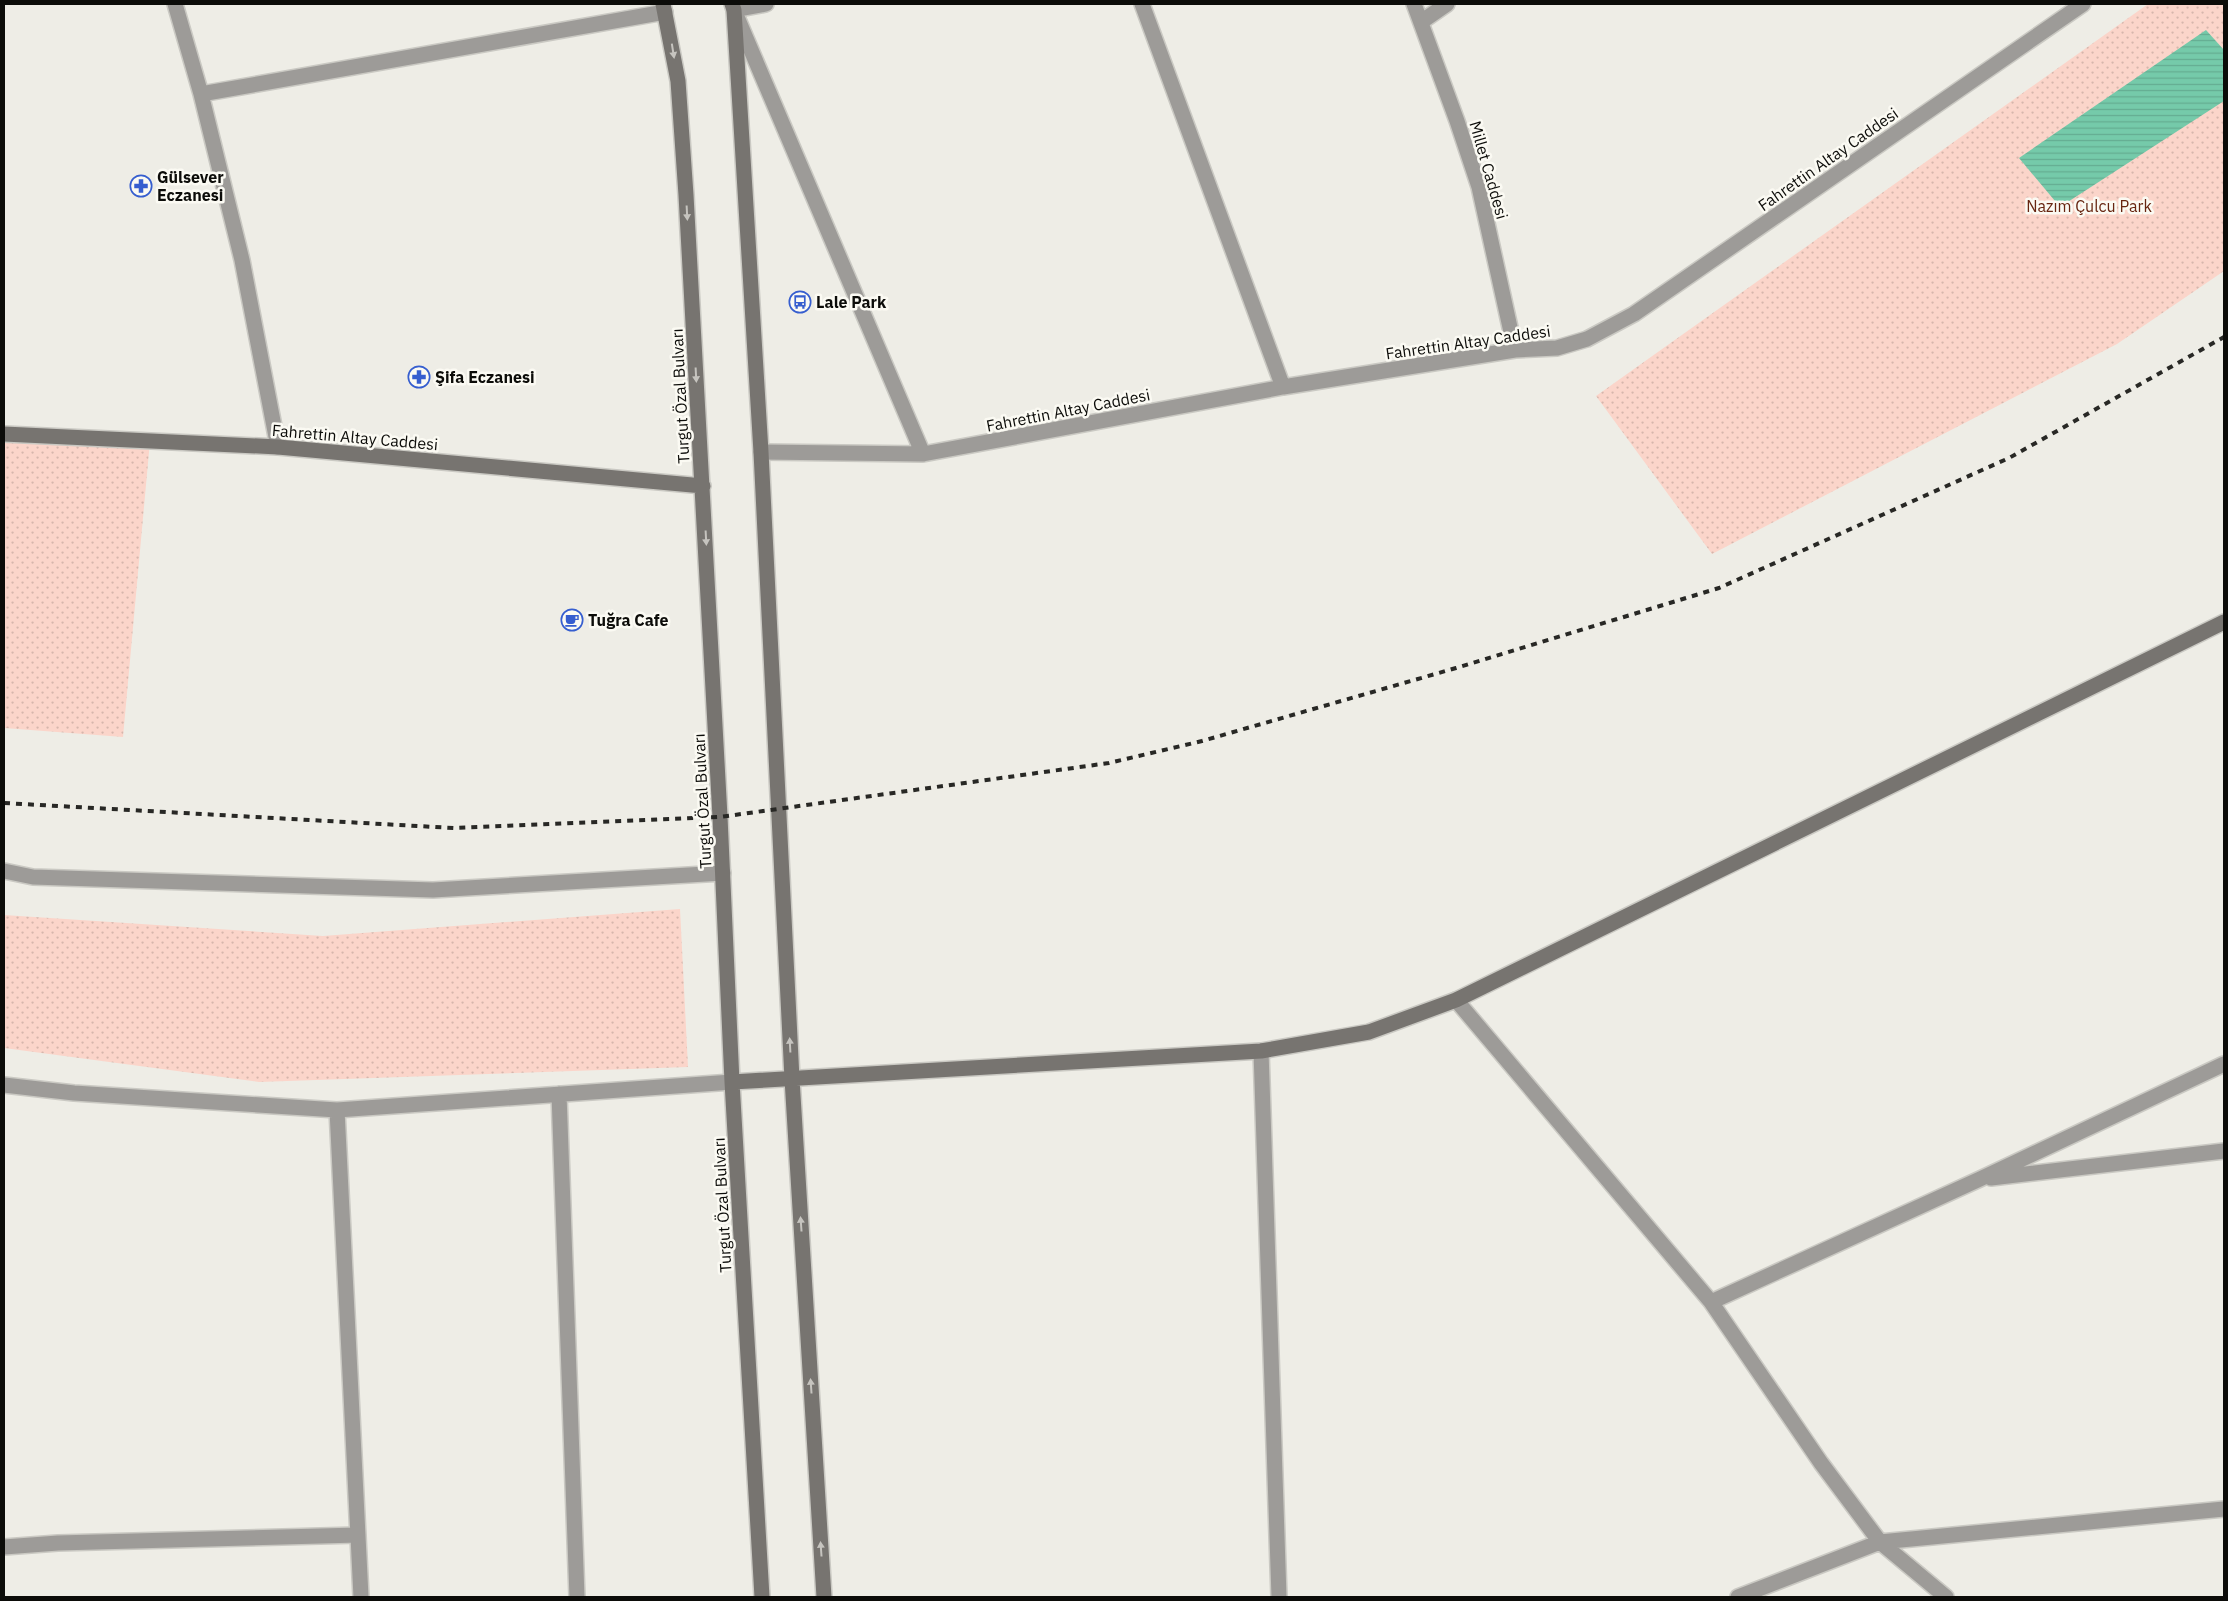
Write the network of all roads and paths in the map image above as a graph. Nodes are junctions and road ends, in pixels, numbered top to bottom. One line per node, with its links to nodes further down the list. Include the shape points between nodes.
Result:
1 (175, 4): 10 (street)
2 (766, 4): 7 (street)
3 (1142, 4): 12 (street)
4 (1414, 4): 9 (street, Millet Caddesi)
5 (1447, 4): 9 (street)
6 (2083, 4): 11 (street, Fahrettin Altay Caddesi, via 1634,314 1580,341 1557,348)
7 (733, 7): 15 (main road); 16 (street)
8 (664, 8): 10 (street); 17 (main road, Turgut Özal Bulvarı, one-way to 17, via 678,81)
9 (1421, 22): 11 (street, Millet Caddesi, via 1479,187)
10 (201, 94): 14 (street, via 242,260)
11 (1515, 350): 12 (street, Fahrettin Altay Caddesi)
12 (1283, 388): 16 (street, Fahrettin Altay Caddesi)
13 (4, 434): 14 (main road, Fahrettin Altay Caddesi)
14 (278, 447): 17 (main road, Fahrettin Altay Caddesi)
15 (761, 452): 16 (street, Fahrettin Altay Caddesi); 24 (main road, one-way to 15)
16 (924, 454)
17 (703, 486): 20 (main road, Turgut Özal Bulvarı, one-way to 20)
18 (2224, 622): 21 (main road)
19 (4, 871): 20 (street, via 33,877 433,890)
20 (723, 873): 25 (main road, Turgut Özal Bulvarı)
21 (1456, 1000): 22 (main road, via 1369,1032); 31 (street)
22 (1261, 1051): 24 (main road); 40 (street)
23 (2224, 1064): 30 (street)
24 (792, 1078): 25 (main road); 39 (main road, one-way to 24)
25 (732, 1082): 27 (street); 38 (main road, Turgut Özal Bulvarı)
26 (4, 1085): 28 (street)
27 (559, 1094): 28 (street); 37 (street)
28 (337, 1110): 33 (street)
29 (2224, 1152): 30 (street)
30 (1980, 1179): 31 (street)
31 (1711, 1302): 34 (street, via 1821,1463)
32 (2224, 1509): 34 (street)
33 (358, 1535): 35 (street); 36 (street)
34 (1880, 1542): 41 (street); 42 (street)
35 (4, 1547)
36 (362, 1597)
37 (577, 1597)
38 (762, 1597)
39 (824, 1597)
40 (1279, 1597)
41 (1738, 1597)
42 (1946, 1597)

